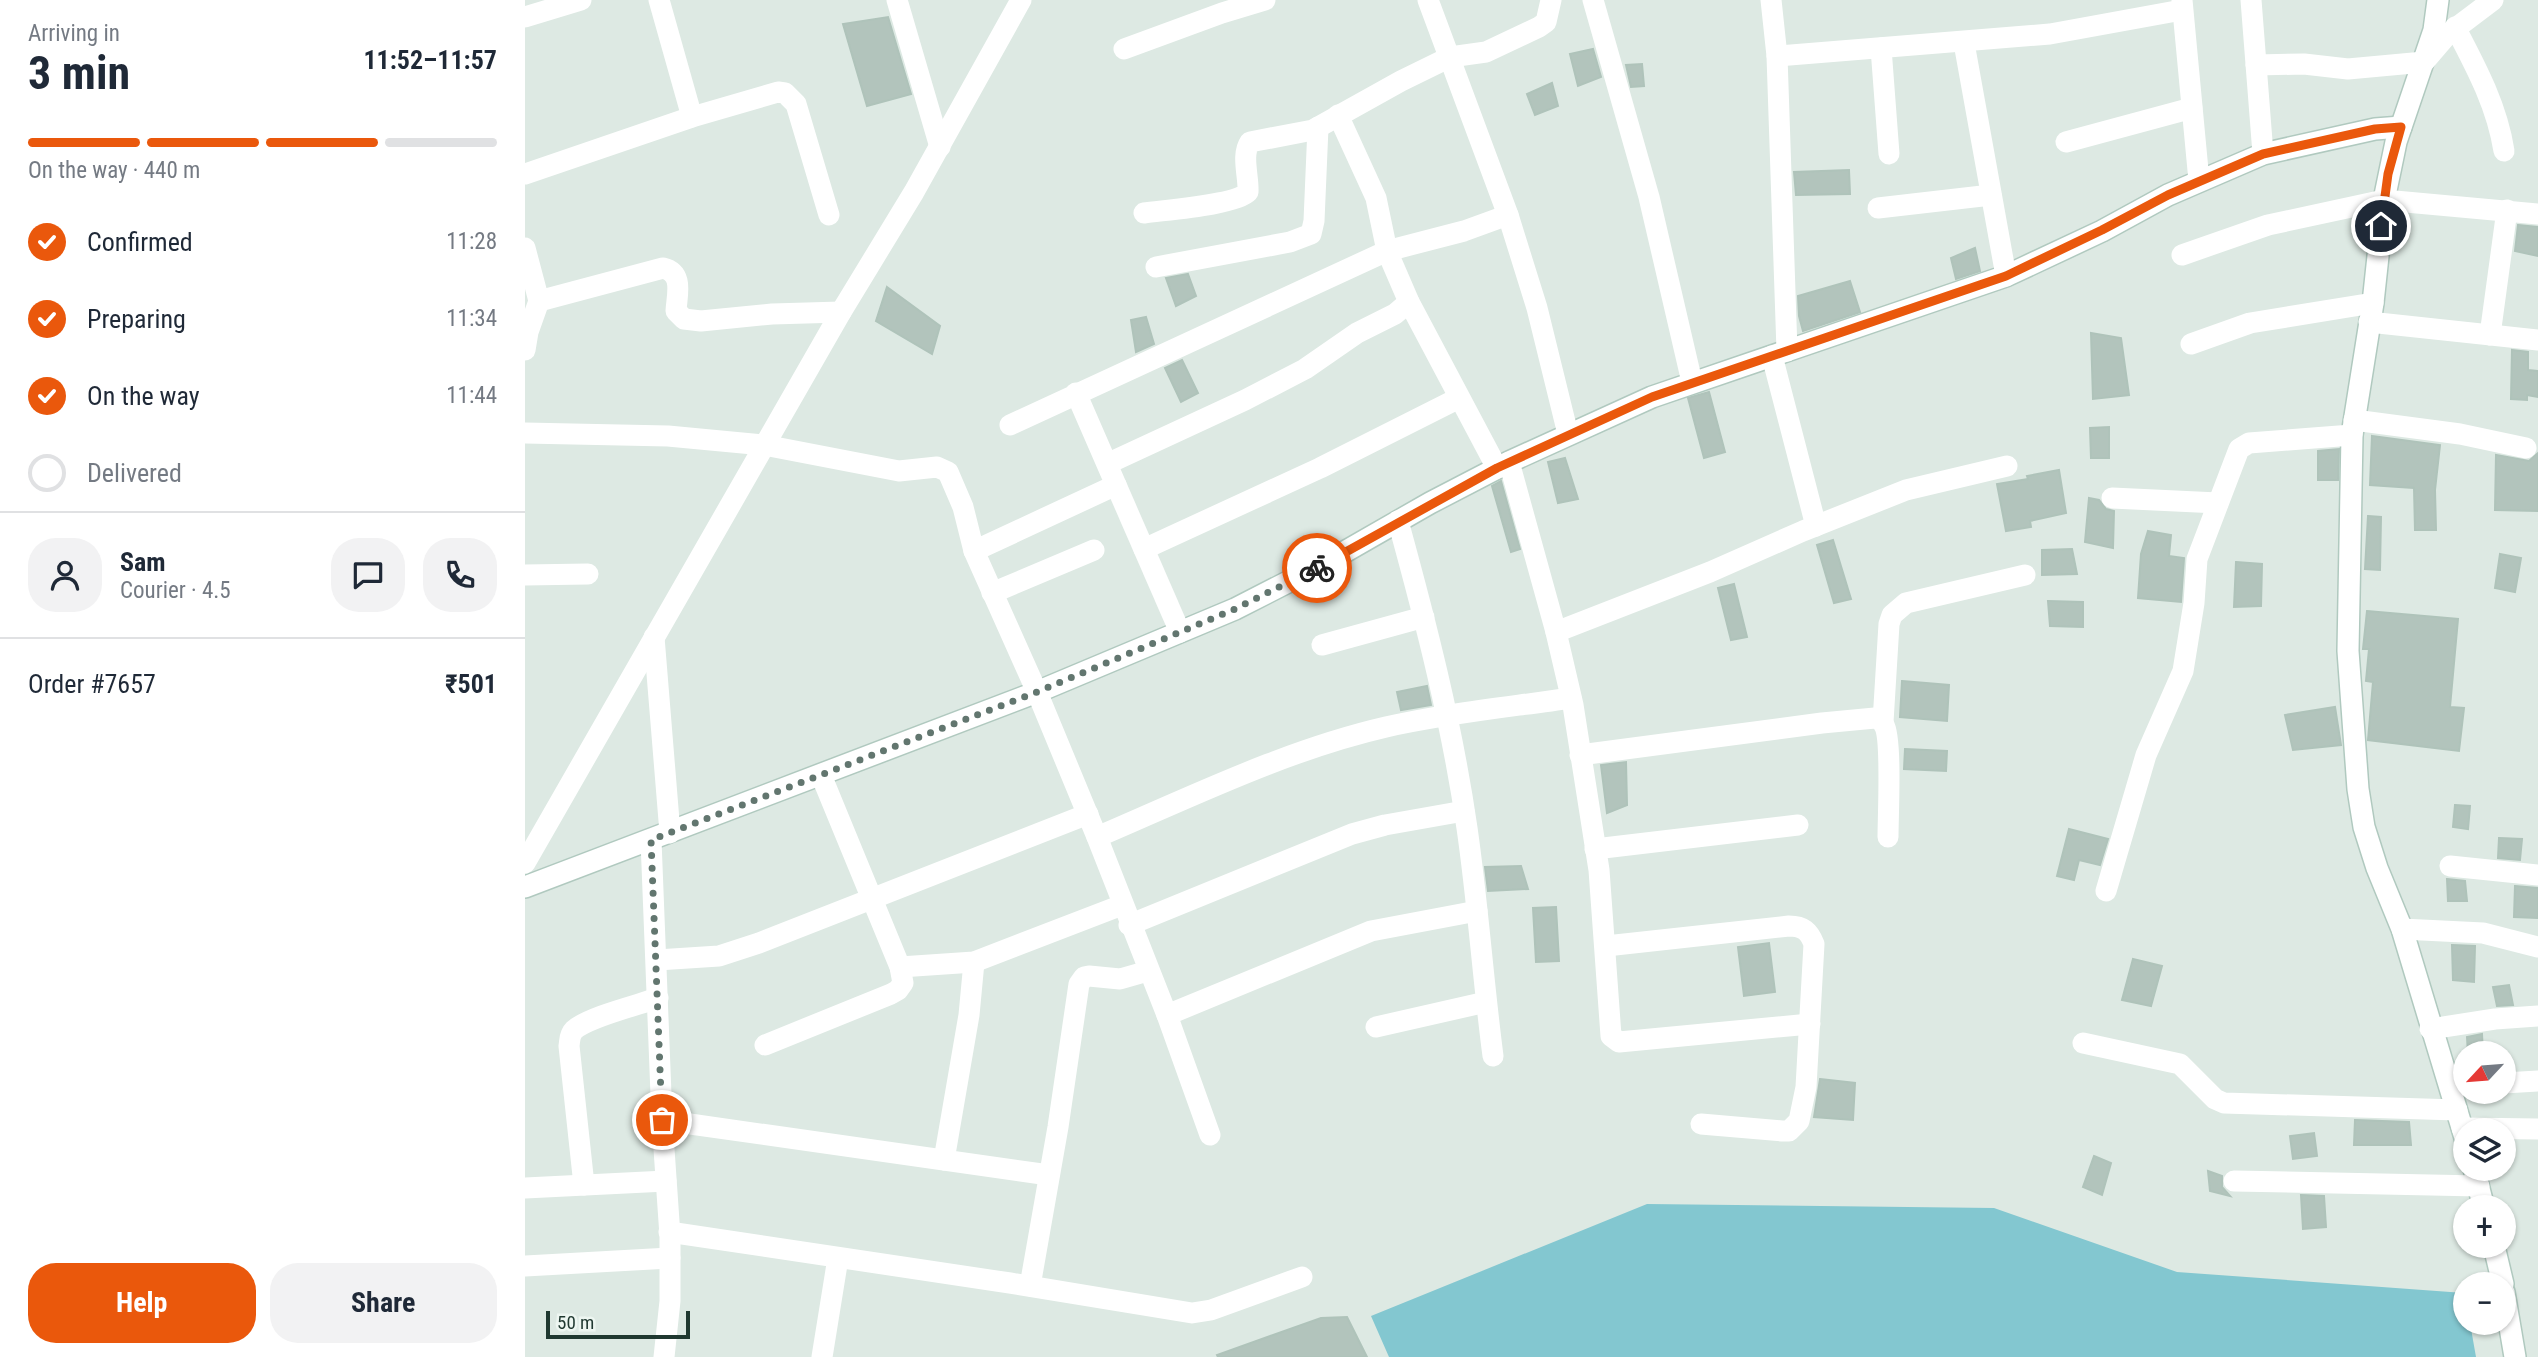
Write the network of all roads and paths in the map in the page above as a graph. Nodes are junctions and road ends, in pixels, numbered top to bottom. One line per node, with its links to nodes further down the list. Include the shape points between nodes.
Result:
1 (581, 0): 15 (street)
2 (659, 0): 26 (street)
3 (1021, 0): 30 (street)
4 (1265, 0): 14 (street)
5 (1428, 0): 21 (street)
6 (1551, 0): 21 (street, via 1546,22 1539,27 1486,52)
7 (1593, 0): 58 (street, via 1649,197)
8 (1771, 0): 20 (street)
9 (2251, 0): 23 (street)
10 (2438, 0): 22 (street)
11 (2493, 0): 16 (street)
12 (900, 1): 30 (street)
13 (2182, 5): 17 (street, via 2050,34); 24 (street)
14 (1221, 6): 19 (street)
15 (525, 17)
16 (2455, 27): 22 (street); 31 (street, via 2485,87)
17 (1964, 43): 18 (street); 36 (street)
18 (1881, 48): 20 (street); 33 (street)
19 (1124, 49)
20 (1777, 56): 57 (street)
21 (1450, 57): 25 (street); 43 (street)
22 (2424, 62): 23 (street, via 2348,69); 28 (street)
23 (2256, 65): 32 (street)
24 (2192, 108): 29 (street); 35 (street)
25 (1338, 115): 27 (street); 45 (street, via 1376,198)
26 (692, 117): 34 (street); 42 (street, via 778,92 791,96)
27 (1318, 127): 40 (street, via 1250,142 1244,197); 47 (street, via 1311,234)
28 (2401, 127): 32 (street); 37 (street)
29 (2066, 142)
30 (940, 147): 51 (street)
31 (2504, 151)
32 (2263, 154): 35 (street)
33 (1889, 155)
34 (525, 174)
35 (2199, 181): 48 (street)
36 (1991, 195): 38 (street); 48 (street)
37 (2384, 200): 39 (street); 46 (street, via 2268,225); 52 (street)
38 (1878, 208)
39 (2507, 211): 41 (street); 53 (street)
40 (1144, 213)
41 (2538, 214)
42 (829, 215)
43 (1508, 215): 45 (street); 64 (street)
44 (525, 248): 49 (street)
45 (1387, 251): 50 (street); 59 (street)
46 (2182, 255)
47 (1156, 267)
48 (2006, 276): 57 (street)
49 (539, 301): 51 (street, via 663,268 678,281 677,311 684,319); 56 (street)
50 (1409, 302): 60 (street); 67 (street, via 1305,369)
51 (841, 312): 65 (street)
52 (2371, 313): 53 (street); 55 (street, via 2250,323); 62 (street)
53 (2490, 335): 54 (street)
54 (2538, 340)
55 (2191, 344)
56 (525, 349)
57 (1780, 353): 58 (street); 74 (street)
58 (1692, 382): 64 (street)
59 (1076, 393): 61 (street); 67 (street)
60 (1459, 398): 68 (street); 75 (street)
61 (1010, 425)
62 (2353, 428): 66 (street, via 2460,435); 72 (street, via 2244,445 2234,458); 108 (street, via 2349,651 2358,789 2364,827)
63 (525, 433): 65 (street, via 668,436)
64 (1568, 433): 68 (street)
65 (764, 445): 77 (street, via 899,471 943,468 963,507); 85 (street)
66 (2526, 448)
67 (1109, 463): 70 (street)
68 (1503, 465): 73 (street); 84 (street)
69 (2007, 466): 74 (street, via 1906,490)
70 (1116, 485): 75 (street); 77 (street)
71 (2112, 498): 72 (street)
72 (2218, 503): 104 (street, via 2197,559 2183,671 2146,755)
73 (1398, 522): 82 (street); 83 (street, via 1235,609)
74 (1816, 526): 84 (street)
75 (1144, 549): 83 (street)
76 (1094, 550): 81 (street)
77 (974, 551): 81 (street)
78 (588, 574): 79 (street)
79 (525, 575)
80 (2025, 575): 90 (street, via 1917,599 1892,615)
81 (992, 593): 87 (street)
82 (1424, 617): 86 (street); 89 (street)
83 (1181, 632): 87 (street)
84 (1556, 632): 88 (street)
85 (654, 637): 96 (street); 100 (street)
86 (1322, 645)
87 (1037, 692): 92 (street); 94 (street)
88 (1571, 698): 89 (street); 91 (street)
89 (1447, 716): 93 (street); 97 (street, via 1387,726 1315,748)
90 (1883, 722): 91 (street, via 1875,718 1822,723); 98 (street, via 1888,753)
91 (1580, 755): 99 (street)
92 (821, 775): 96 (street); 105 (street)
93 (1464, 811): 106 (street); 107 (street, via 1352,834)
94 (1088, 814): 97 (street); 105 (street)
95 (1798, 825): 99 (street)
96 (660, 836): 103 (street); 111 (street)
97 (1097, 837): 107 (street)
98 (1888, 837)
99 (1595, 849): 109 (street)
100 (525, 863)
101 (2450, 866): 102 (street)
102 (2538, 876)
103 (525, 887)
104 (2106, 891)
105 (872, 897): 111 (street, via 719,956); 113 (street)
106 (1477, 911): 116 (street); 117 (street, via 1371,931)
107 (1126, 915): 112 (street); 114 (street)
108 (2402, 929): 110 (street, via 2483,933); 121 (street)
109 (1606, 946): 119 (street, via 1611,1036 1619,1042); 119 (street, via 1798,926 1814,944)
110 (2538, 947)
111 (657, 960): 115 (street)
112 (975, 962): 113 (street); 134 (street)
113 (900, 967): 123 (street, via 898,990)
114 (1149, 971): 117 (street); 135 (street, via 1120,979 1089,976 1080,980)
115 (658, 998): 128 (street); 139 (street, via 595,1019 571,1034)
116 (1486, 1002): 120 (street); 124 (street)
117 (1167, 1015): 133 (street)
118 (2538, 1016): 121 (street)
119 (1810, 1024): 129 (street, via 1806,1087 1796,1127 1782,1131)
120 (1376, 1027)
121 (2430, 1029): 125 (street)
122 (2083, 1043): 130 (street, via 2180,1064 2224,1103)
123 (765, 1045)
124 (1493, 1056)
125 (2453, 1078)
126 (2538, 1081): 127 (street)
127 (2517, 1082)
128 (662, 1120): 134 (street); 137 (street)
129 (1701, 1124)
130 (2453, 1125)
131 (2516, 1128): 132 (street)
132 (2538, 1129)
133 (1210, 1135)
134 (944, 1160): 135 (street)
135 (1049, 1175): 146 (street)
136 (2453, 1177): 138 (street)
137 (666, 1181): 139 (street); 141 (street)
138 (2234, 1181)
139 (585, 1185): 140 (street)
140 (525, 1188)
141 (669, 1232): 142 (street); 143 (street)
142 (670, 1258): 144 (street); 148 (street)
143 (838, 1258): 146 (street); 149 (street)
144 (525, 1266)
145 (1302, 1277): 146 (street, via 1192,1313)
146 (1030, 1286)
147 (2511, 1335): 150 (street)
148 (664, 1357)
149 (822, 1357)
150 (2515, 1357)

